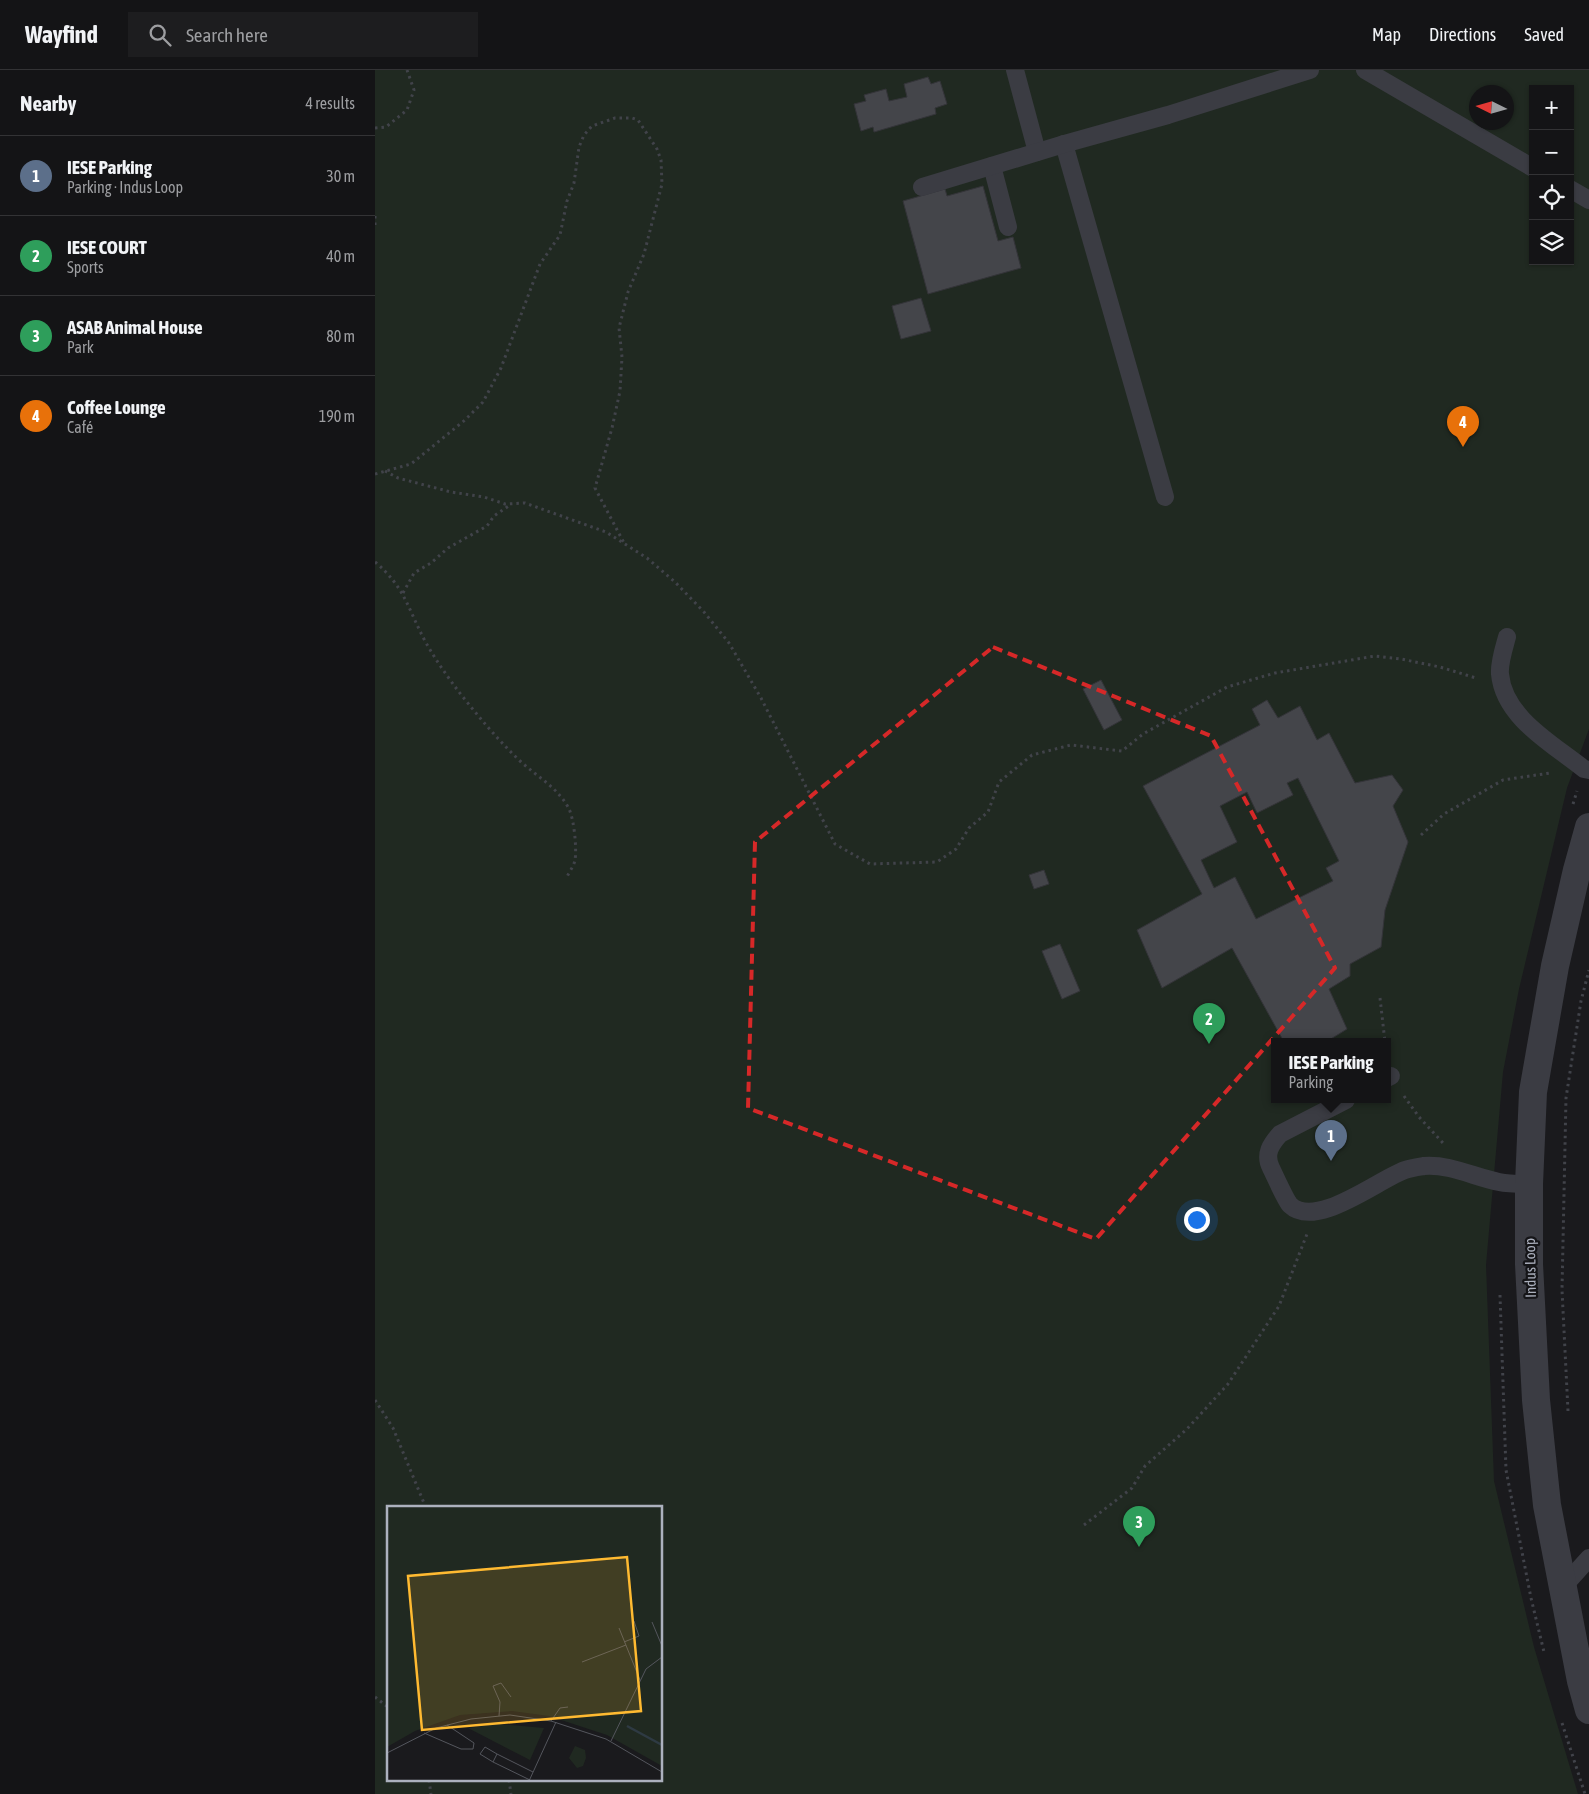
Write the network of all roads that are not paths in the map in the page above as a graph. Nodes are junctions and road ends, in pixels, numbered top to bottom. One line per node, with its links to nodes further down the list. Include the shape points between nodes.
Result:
1 (1015, 70): 5 (lane)
2 (1310, 70): 4 (lane)
3 (1365, 70): 7 (lane)
4 (1064, 144): 5 (lane); 12 (lane)
5 (1037, 152): 6 (lane)
6 (992, 166): 8 (lane); 11 (lane)
7 (1529, 166)
8 (922, 187)
9 (1574, 191): 10 (lane)
10 (1589, 200)
11 (1008, 227)
12 (1165, 497)
13 (1507, 637): 14 (lane, via 1500,673 1506,699 1527,725)
14 (1587, 769)
15 (1589, 827): 17 (street, Indus Loop, via 1555,966 1533,1092)
16 (1340, 1103): 17 (lane, via 1281,1134 1268,1151 1268,1163 1290,1205 1303,1211 1315,1212 1335,1206 1405,1170 1425,1166 1447,1168 1500,1183)
17 (1529, 1184): 19 (street, Indus Loop, via 1535,1400 1547,1505)
18 (1589, 1558): 19 (lane)
19 (1562, 1588): 20 (street, Indus Loop)
20 (1589, 1710)

